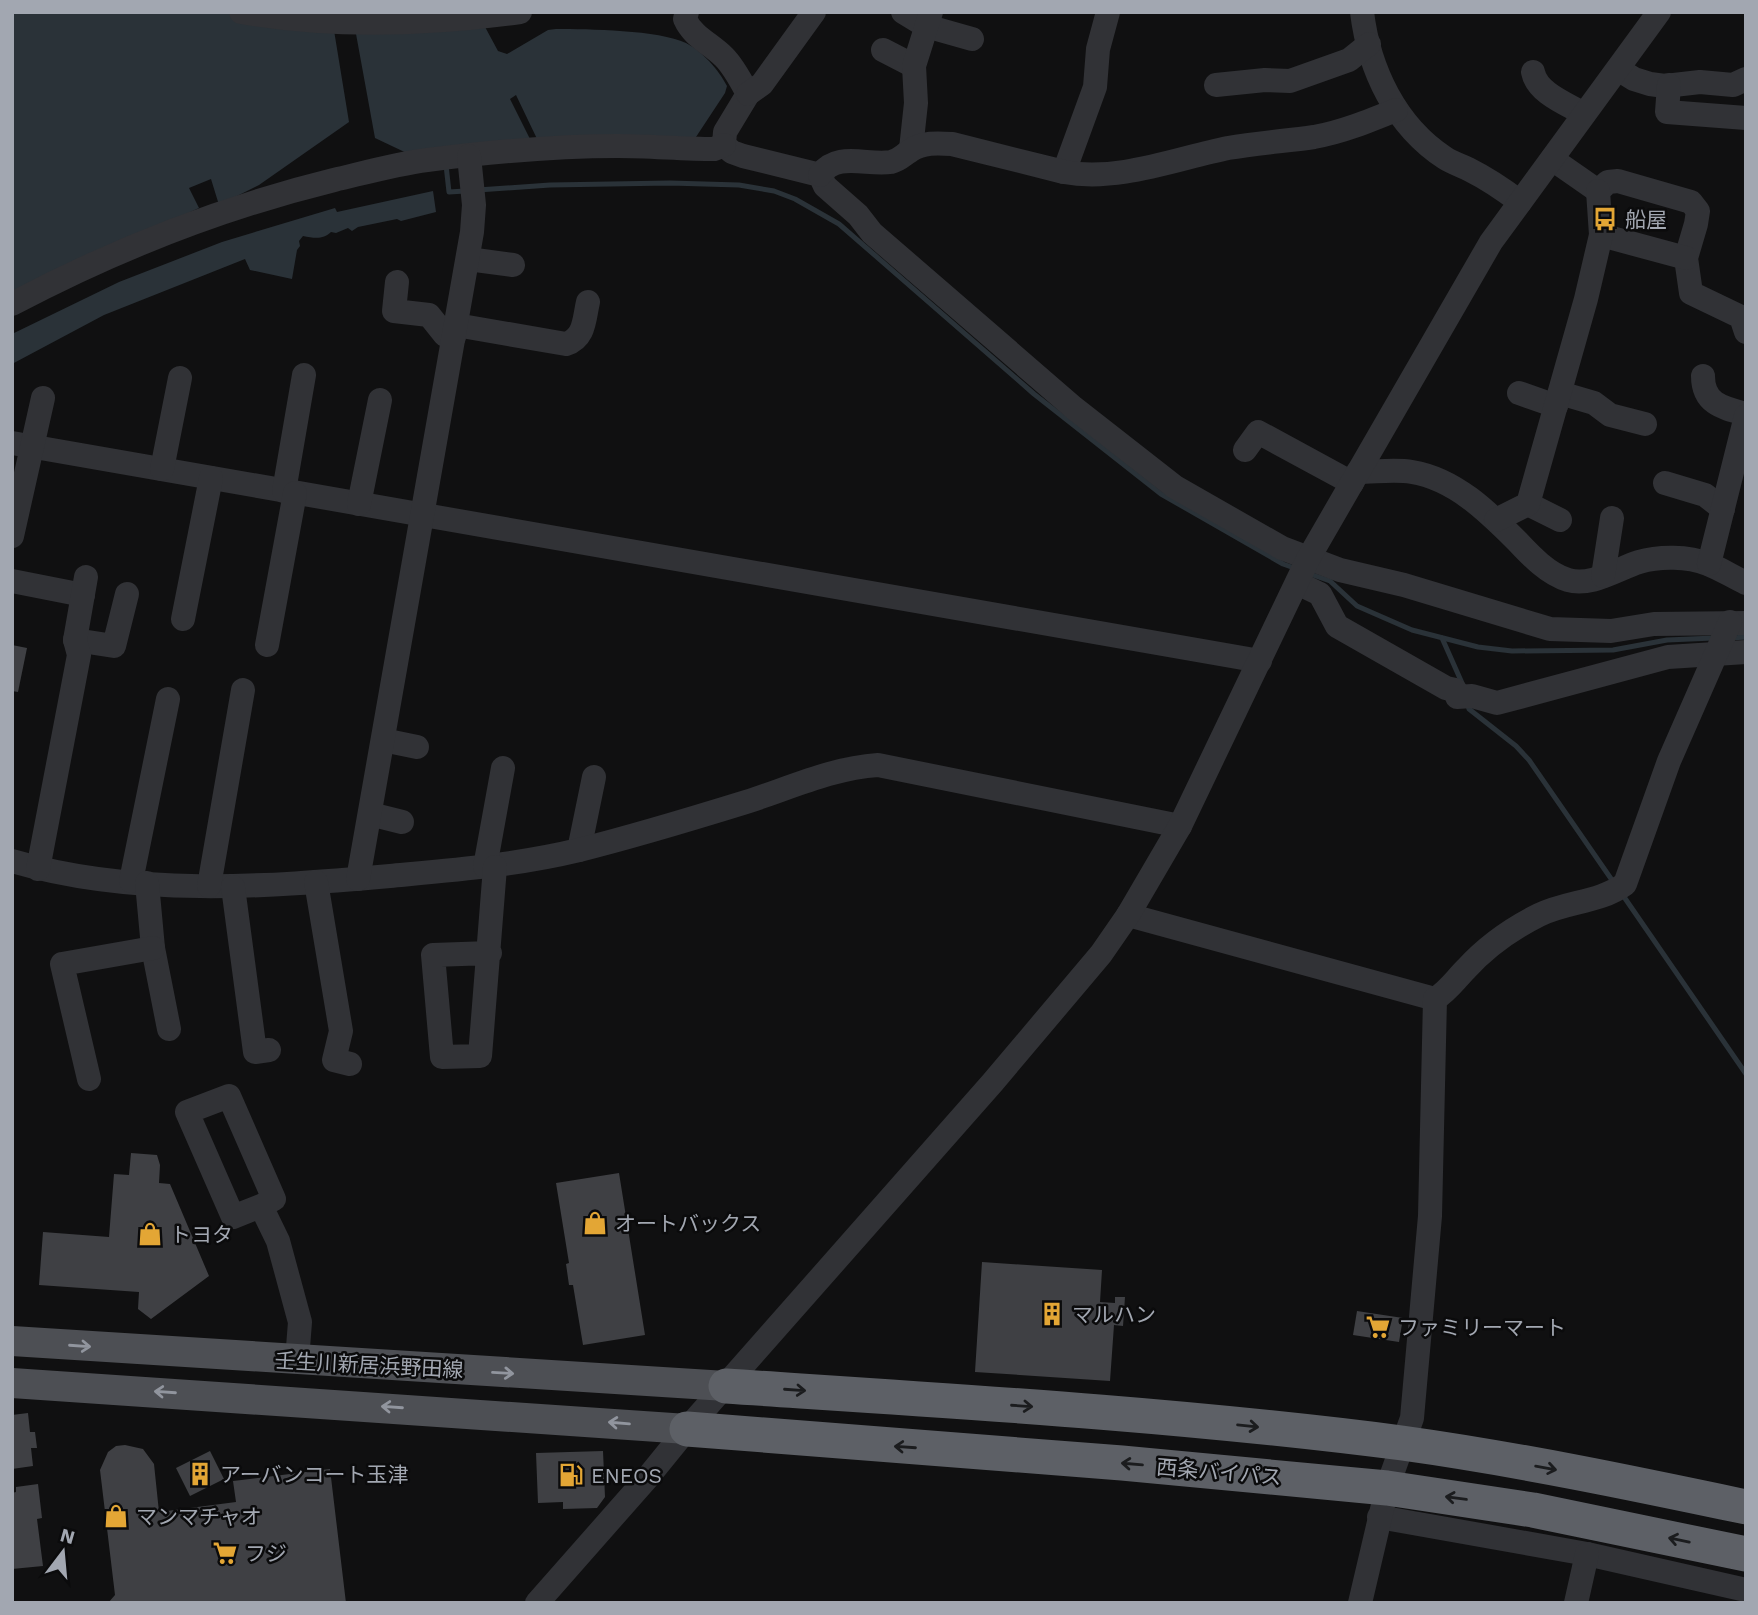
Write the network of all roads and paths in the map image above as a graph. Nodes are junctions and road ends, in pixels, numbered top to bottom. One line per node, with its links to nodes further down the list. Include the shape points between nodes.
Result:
1 (242, 12): 2 (street, via 343,23 464,20)
2 (520, 12)
3 (687, 12): 19 (street, via 690,31 724,57)
4 (814, 12): 19 (street, via 762,84)
5 (903, 12): 9 (street)
6 (1108, 12): 27 (street, via 1098,48 1095,87)
7 (1362, 12): 11 (street)
8 (1659, 12): 14 (street)
9 (928, 19): 10 (street); 13 (street)
10 (972, 39)
11 (1369, 44): 17 (street, via 1349,60 1290,81); 20 (street, via 1382,86)
12 (883, 50): 13 (street)
13 (914, 66): 24 (street)
14 (1618, 68): 18 (street, via 1642,82); 21 (street)
15 (1533, 72): 21 (street, via 1540,87)
16 (1746, 79): 18 (street, via 1733,85)
17 (1216, 85)
18 (1669, 85): 22 (street, via 1667,112)
19 (748, 94): 23 (street, via 724,132)
20 (1396, 110): 27 (street, via 1317,136 1230,148 1148,167 1082,175); 30 (street, via 1447,160)
21 (1584, 114): 25 (street)
22 (1746, 118)
23 (724, 145): 26 (street, via 714,149 576,148); 28 (street, via 743,156)
24 (911, 149): 27 (street, via 952,144); 28 (street, via 890,162 834,162)
25 (1552, 159): 29 (street); 30 (street)
26 (470, 167): 33 (street, via 474,205); 37 (street, via 425,160 270,196 135,245)
27 (1064, 172)
28 (820, 174): 65 (street, via 825,186 872,233 1074,408 1175,487 1272,542)
29 (1598, 191): 31 (street); 32 (street, via 1608,182 1618,181 1692,202 1698,211)
30 (1520, 202): 53 (street, via 1491,242)
31 (1601, 235): 32 (street); 45 (street)
32 (1686, 258): 39 (street, via 1691,293 1741,317)
33 (468, 259): 34 (street); 38 (street)
34 (513, 265)
35 (397, 282): 38 (street, via 394,311 429,315 445,335)
36 (588, 302): 38 (street, via 582,333 566,344)
37 (12, 304)
38 (455, 331): 59 (street)
39 (1746, 332)
40 (303, 375): 55 (street)
41 (1703, 376): 47 (street, via 1703,390 1709,399)
42 (180, 378): 51 (street)
43 (1519, 393): 45 (street)
44 (43, 398): 49 (street)
45 (1558, 399): 48 (street, via 1594,403 1610,415); 57 (street)
46 (380, 400): 56 (street)
47 (1746, 415): 58 (street)
48 (1644, 424)
49 (22, 444): 51 (street); 63 (street)
50 (1245, 450): 53 (street, via 1258,432 1276,428)
51 (162, 469): 52 (street)
52 (211, 478): 55 (street); 70 (street)
53 (1355, 478): 61 (street, via 1408,471 1424,475 1465,495); 65 (street)
54 (1665, 483): 58 (street, via 1705,495)
55 (289, 492): 56 (street); 73 (street)
56 (359, 504): 59 (street)
57 (1528, 504): 61 (street); 62 (street)
58 (1723, 509): 64 (street)
59 (423, 516): 75 (street); 78 (street)
60 (1612, 518): 66 (street)
61 (1496, 520): 66 (street, via 1555,574 1582,582)
62 (1560, 520)
63 (12, 536)
64 (1709, 564): 66 (street, via 1654,559); 68 (street)
65 (1303, 571): 71 (street, via 1340,570 1404,585 1550,629 1611,631 1654,624); 71 (street, via 1337,626 1455,690 1457,696 1497,703 1668,657); 75 (street)
66 (1603, 576)
67 (12, 581): 72 (street, via 84,586)
68 (1746, 583)
69 (127, 594): 72 (street, via 114,646)
70 (183, 619)
71 (1729, 634): 74 (street); 96 (street, via 1669,761 1625,884 1611,894 1541,914 1516,928 1489,947)
72 (75, 640): 88 (street, via 79,655)
73 (267, 645)
74 (1746, 652)
75 (1260, 661): 84 (street)
76 (243, 690): 92 (street)
77 (168, 698): 90 (street)
78 (383, 740): 79 (street); 82 (street)
79 (417, 747)
80 (502, 768): 87 (street)
81 (594, 777): 85 (street)
82 (370, 814): 83 (street); 89 (street)
83 (402, 822)
84 (1180, 825): 85 (street, via 878,765 832,772); 93 (street)
85 (579, 850): 87 (street)
86 (12, 862): 88 (street)
87 (490, 867): 89 (street); 95 (street)
88 (38, 869): 90 (street)
89 (358, 879): 91 (street)
90 (139, 882): 92 (street); 94 (street)
91 (316, 882): 92 (street); 99 (street, via 341,1031 334,1059)
92 (221, 886): 98 (street, via 255,1052)
93 (1128, 915): 96 (street); 105 (street, via 1101,954 993,1082)
94 (153, 948): 97 (street); 100 (street, via 62,964)
95 (489, 953)
96 (1435, 999): 107 (street, via 1430,1216 1412,1418)
97 (168, 1029)
98 (270, 1050)
99 (350, 1064)
100 (89, 1079)
101 (261, 1206): 101 (street, via 233,1217 187,1112 229,1096 274,1199); 103 (street, via 278,1241 300,1322)
102 (12, 1341): 103 (main road, 壬生川新居浜野田線, one-way to 103)
103 (297, 1360): 105 (main road, 壬生川新居浜野田線, one-way to 105)
104 (12, 1383): 106 (main road, 壬生川新居浜野田線, one-way to 104)
105 (726, 1386): 106 (street); 107 (highway, one-way to 107, via 1125,1413)
106 (687, 1429): 108 (highway, 西条バイパス, one-way to 106, via 1122,1463); 113 (street)
107 (1403, 1443): 108 (street); 109 (highway, one-way to 109)
108 (1383, 1502): 110 (street); 111 (highway, 西条バイパス, one-way to 108, via 1533,1510); 114 (street)
109 (1746, 1507)
110 (1587, 1554): 112 (street); 115 (street)
111 (1746, 1554)
112 (1746, 1590)
113 (537, 1603)
114 (1360, 1603)
115 (1576, 1603)

